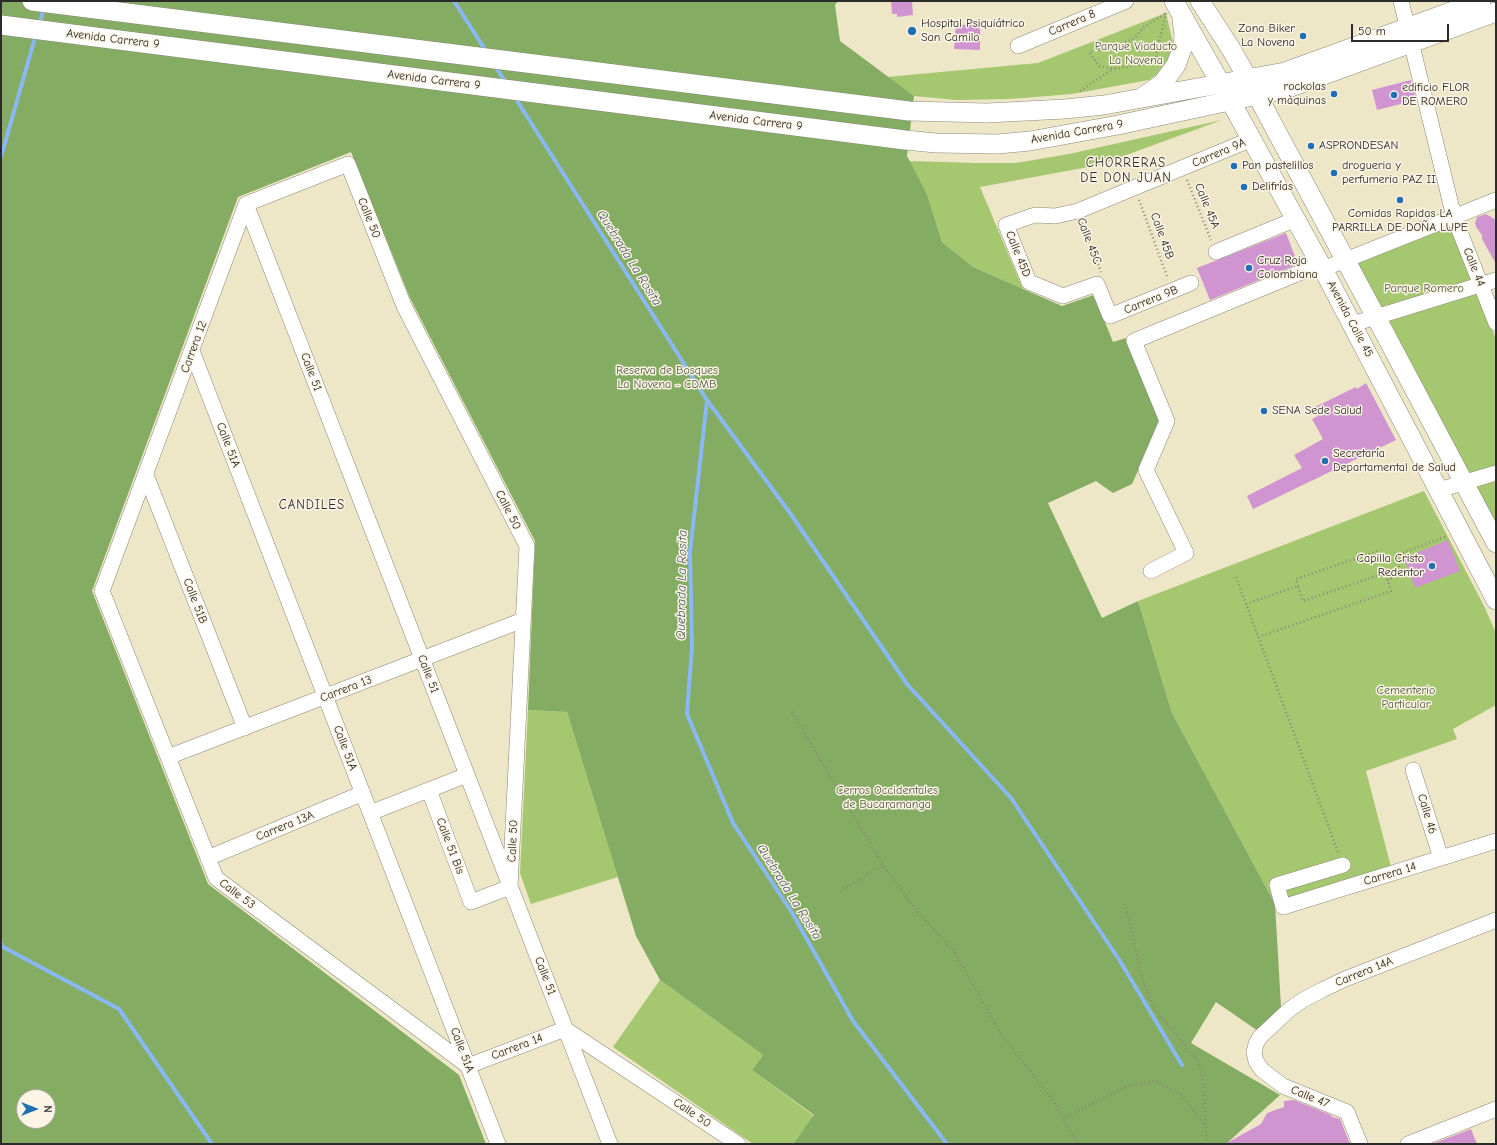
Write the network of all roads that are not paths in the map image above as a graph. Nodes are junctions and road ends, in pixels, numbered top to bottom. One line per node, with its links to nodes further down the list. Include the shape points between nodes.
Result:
1 (32, 1): 14 (main road, Avenida Carrera 9, via 909,111 1026,112)
2 (1126, 1): 10 (street, Carrera 8)
3 (1200, 1): 11 (main road, Avenida Calle 45)
4 (1401, 1): 9 (street, Calle 44)
5 (1481, 1): 9 (main road, Avenida Carrera 9)
6 (1178, 8): 12 (main road, Avenida Calle 45); 14 (main road, via 1184,36 1176,65 1162,84)
7 (1496, 12): 9 (main road, Avenida Carrera 9)
8 (1, 24): 15 (main road, Avenida Carrera 9, via 906,140 966,144 1030,141)
9 (1410, 35): 11 (main road, Avenida Carrera 9, via 1285,72); 13 (main road, Avenida Carrera 9, via 1285,89); 19 (street, Calle 44)
10 (1018, 46)
11 (1248, 79): 12 (main road, Avenida Carrera 9); 13 (main road, Avenida Calle 45)
12 (1221, 84): 14 (main road, Avenida Carrera 9); 15 (main road, Avenida Calle 45)
13 (1257, 96): 15 (main road, Avenida Carrera 9); 23 (main road, Avenida Calle 45)
14 (1137, 100)
15 (1231, 102): 16 (main road, Avenida Calle 45)
16 (1252, 139): 20 (main road, Avenida Calle 45); 21 (street, Carrera 9A, via 1078,211 1055,216 1035,215)
17 (1496, 200): 19 (street)
18 (246, 204): 32 (street, Carrera 12); 41 (street, Calle 50, via 348,164 404,306 527,546); 42 (street, Calle 51)
19 (1454, 217): 23 (street); 27 (street, Calle 44)
20 (1296, 220): 22 (street); 24 (main road, Avenida Calle 45)
21 (1006, 225): 28 (street, Calle 45D, via 1029,282 1063,296 1097,284)
22 (1216, 252)
23 (1346, 260): 24 (street); 29 (main road, Avenida Calle 45)
24 (1322, 266): 31 (main road, Avenida Calle 45); 38 (street, via 1134,341 1167,421 1146,470 1186,553)
25 (1496, 280): 27 (street)
26 (1191, 283): 28 (street, Carrera 9B)
27 (1481, 285): 29 (street); 30 (street, Calle 44)
28 (1110, 316)
29 (1376, 317): 31 (street); 35 (main road, Avenida Calle 45)
30 (1496, 323)
31 (1352, 324): 36 (main road, Avenida Calle 45)
32 (192, 352): 34 (street, Carrera 12); 43 (street, Calle 51A)
33 (1496, 473): 35 (street)
34 (146, 475): 39 (street, Carrera 12); 44 (street, Calle 51B)
35 (1464, 483): 36 (street); 37 (main road, Avenida Calle 45)
36 (1439, 490): 40 (main road, Avenida Calle 45)
37 (1496, 543)
38 (1151, 571)
39 (102, 591): 45 (street, Calle 53)
40 (1496, 600)
41 (523, 620): 42 (street, Carrera 13); 55 (street, Calle 50)
42 (422, 659): 43 (street, Carrera 13); 47 (street, Calle 51)
43 (325, 696): 44 (street, Carrera 13); 49 (street, Calle 51A)
44 (245, 728): 45 (street, Carrera 13)
45 (168, 758): 52 (street, Calle 53)
46 (1413, 770): 53 (street, Calle 46)
47 (467, 775): 48 (street); 55 (street, Calle 51)
48 (428, 790): 50 (street); 55 (street, Calle 51 Bis, via 471,902)
49 (363, 793): 50 (street, Calle 51A); 52 (street, Carrera 13A)
50 (370, 812): 59 (street, Calle 51A)
51 (1496, 841): 53 (street, Carrera 14)
52 (208, 858): 59 (street, Calle 53, via 216,878)
53 (1441, 858): 54 (street, Carrera 14, via 1283,907 1277,885)
54 (1343, 865)
55 (510, 887): 57 (street, Calle 51)
56 (1496, 920): 58 (street, Carrera 14A, via 1345,978 1303,1000 1264,1032 1256,1044)
57 (566, 1029): 59 (street, Carrera 14); 61 (street, Calle 50); 63 (street, Calle 51)
58 (1254, 1053): 64 (street, Calle 47, via 1262,1070 1284,1086 1347,1112)
59 (468, 1066): 62 (street, Calle 51A)
60 (1496, 1109): 65 (street)
61 (736, 1143)
62 (498, 1144)
63 (610, 1144)
64 (1360, 1144)
65 (1408, 1144)

